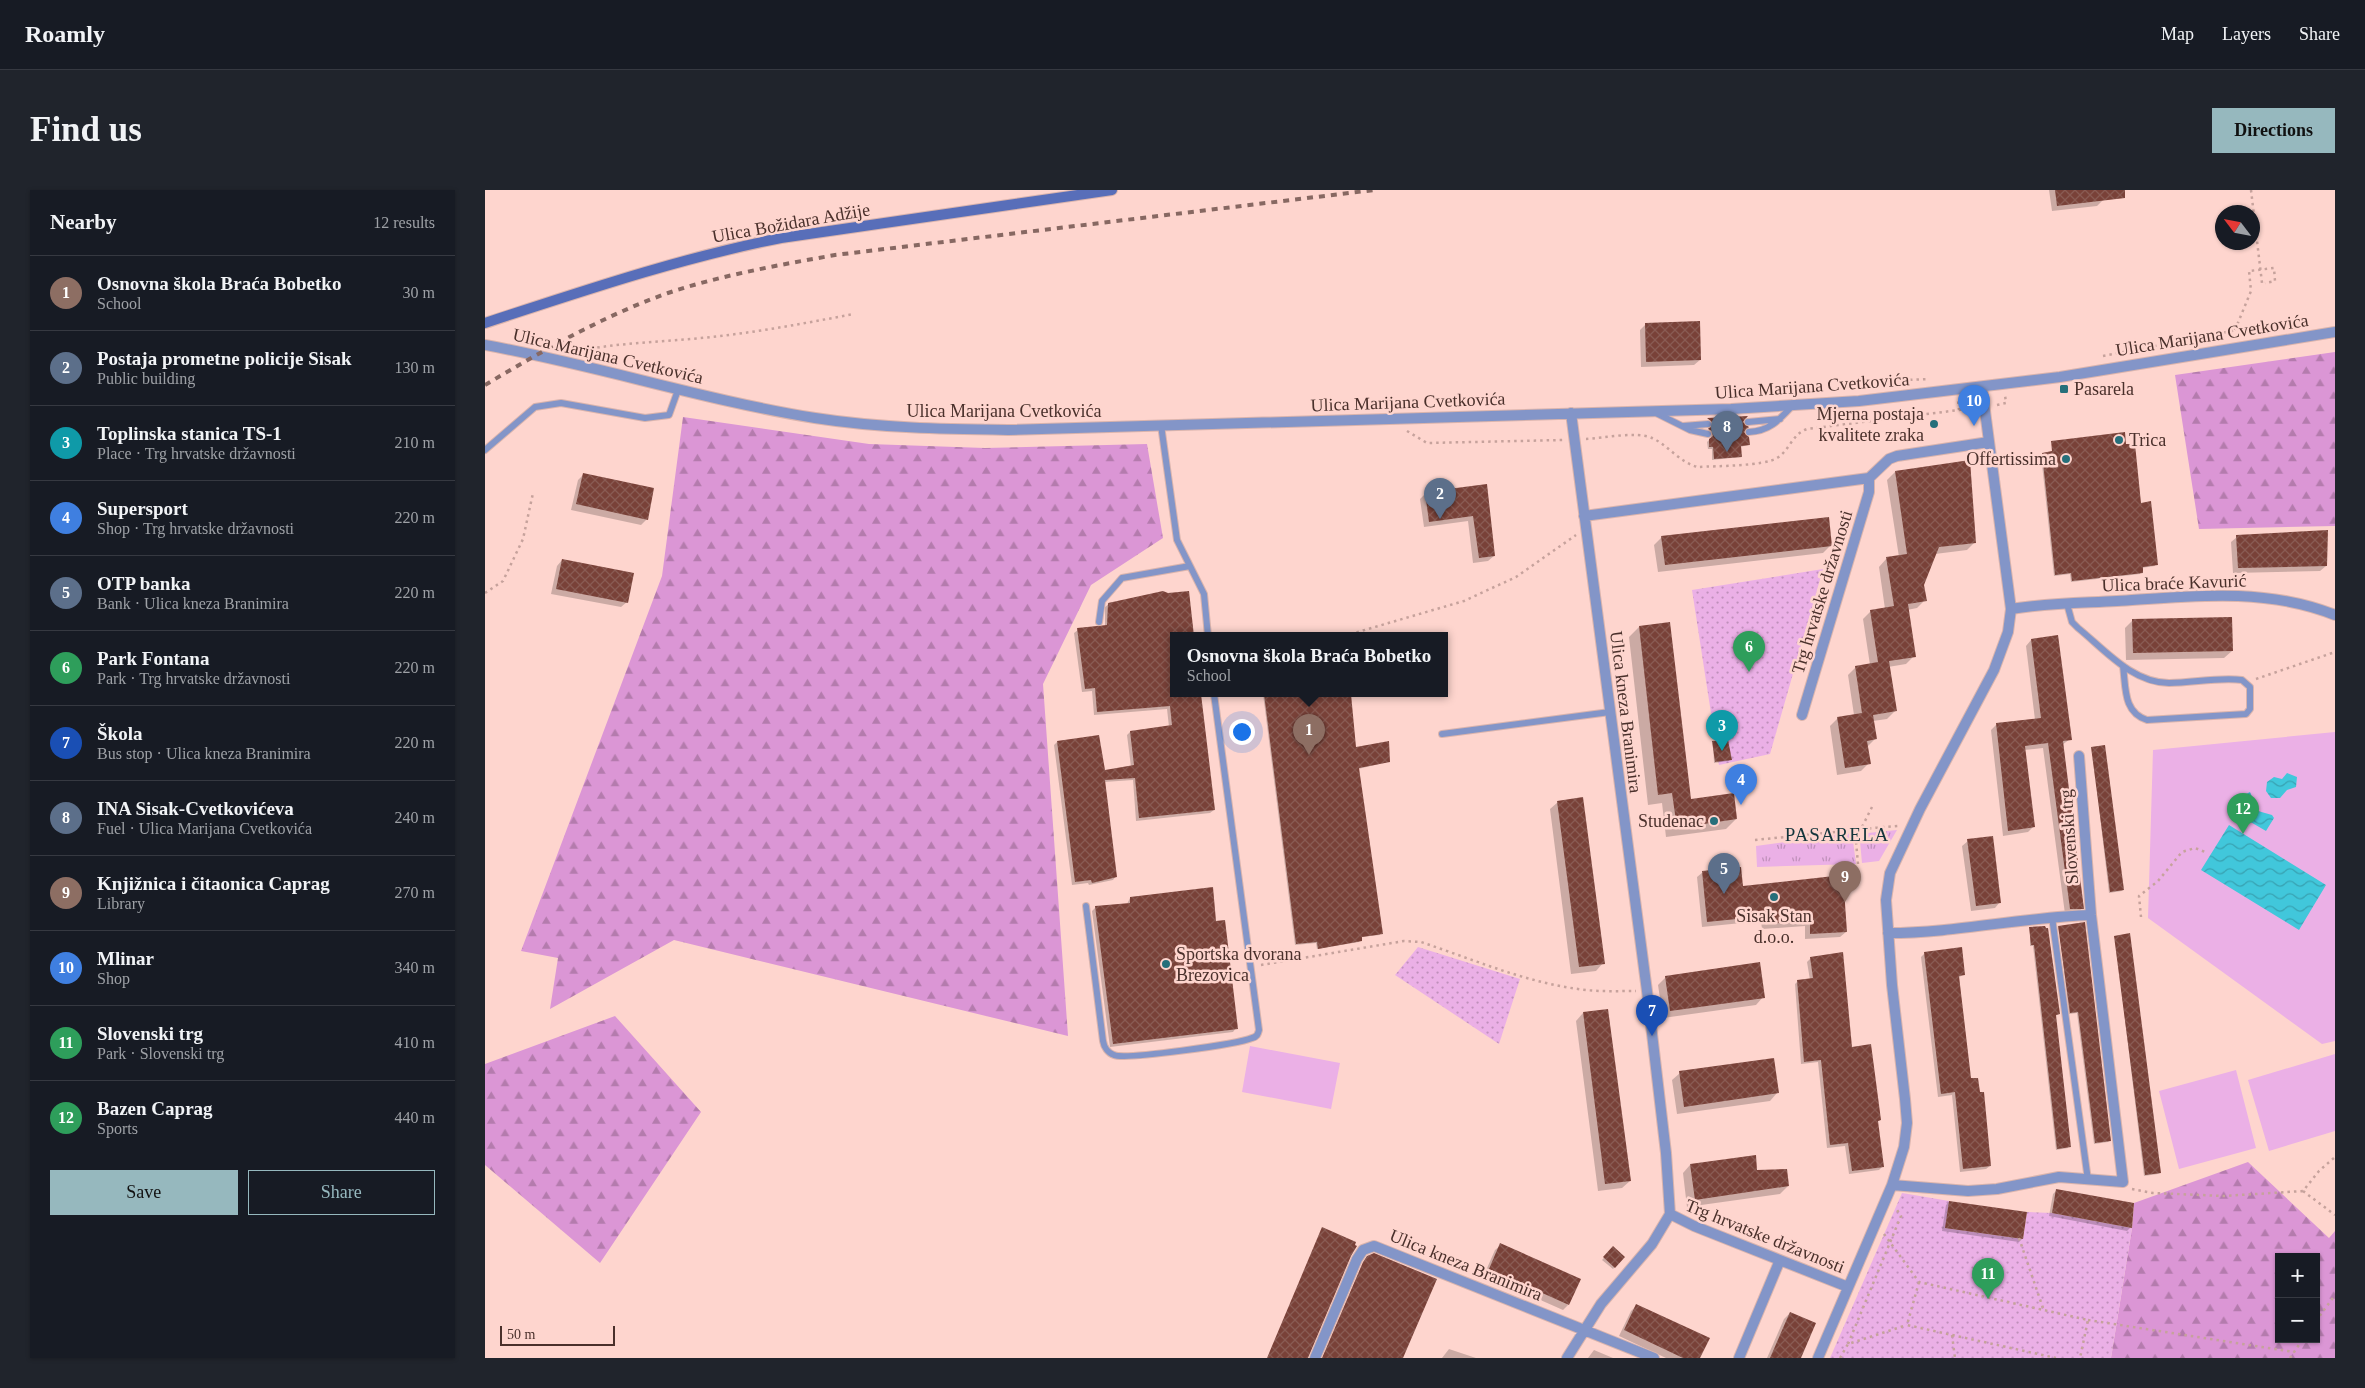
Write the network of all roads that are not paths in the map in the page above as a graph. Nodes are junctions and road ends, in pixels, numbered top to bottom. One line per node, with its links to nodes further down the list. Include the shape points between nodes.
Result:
1 (1112, 190): 2 (main road, Ulica Božidara Adžije, via 828,230 731,248)
2 (485, 323)
3 (2335, 332): 5 (street, Ulica Marijana Cvetkovića)
4 (485, 345): 6 (street, Ulica Marijana Cvetkovića)
5 (1982, 388): 7 (street, Ulica Marijana Cvetkovića); 17 (street)
6 (678, 390): 13 (street, Ulica Marijana Cvetkovića, via 814,418 913,428 1008,430); 18 (lane, via 669,415 645,418 561,402 535,407)
7 (1793, 405): 8 (street, Ulica Marijana Cvetkovića); 10 (lane)
8 (1653, 411): 9 (street, Ulica Marijana Cvetkovića); 14 (lane)
9 (1571, 413): 13 (street, Ulica Marijana Cvetkovića); 20 (street, Ulica kneza Branimira)
10 (1780, 419): 11 (lane); 15 (lane, via 1762,431)
11 (1748, 422)
12 (1708, 424): 14 (lane)
13 (1161, 425): 21 (lane, via 1177,540)
14 (1681, 426): 16 (lane)
15 (1749, 432)
16 (1708, 434)
17 (1989, 442): 19 (street, via 1897,456 1889,459); 23 (street)
18 (485, 450)
19 (1869, 478): 20 (street); 30 (street, Trg hrvatske državnosti, via 1869,492)
20 (1584, 516): 29 (street, Ulica kneza Branimira)
21 (1190, 566): 25 (lane, via 1122,578 1102,601); 26 (lane, via 1204,594)
22 (2067, 604): 23 (street, Ulica braće Kavurić); 24 (street, Ulica braće Kavurić, via 2232,595 2299,602); 27 (lane, via 2078,628)
23 (2011, 609): 36 (street, via 2008,632 1994,670 1890,872 1886,900)
24 (2335, 615)
25 (1099, 622)
26 (1208, 632)
27 (2123, 666): 27 (lane, via 2128,703 2139,717 2147,720 2246,714 2250,709 2248,683 2240,679 2161,682 2145,679)
28 (1215, 697): 33 (lane, via 1259,1030 1255,1037 1175,1051 1114,1055 1104,1046)
29 (1610, 712): 31 (lane); 39 (street, Ulica kneza Branimira, via 1647,991)
30 (1802, 714)
31 (1442, 734)
32 (2079, 756): 34 (street, Slovenski trg)
33 (1086, 906)
34 (2091, 916): 35 (street); 37 (street, Slovenski trg, via 2123,1182)
35 (2052, 917): 36 (street); 37 (lane)
36 (1888, 933): 38 (street, via 1907,1123 1901,1160)
37 (2088, 1180): 38 (street, via 2059,1177 1968,1191)
38 (1892, 1185): 41 (street)
39 (1671, 1214): 40 (street, Trg hrvatske državnosti); 42 (street, via 1652,1244 1601,1304)
40 (1780, 1260): 41 (street, Trg hrvatske državnosti); 46 (street)
41 (1848, 1287): 47 (street)
42 (1584, 1330): 43 (street, Ulica kneza Branimira, via 1374,1246 1363,1250 1357,1259); 44 (street); 45 (street, Ulica kneza Branimira)
43 (1315, 1358)
44 (1567, 1358)
45 (1654, 1358)
46 (1739, 1358)
47 (1818, 1358)

